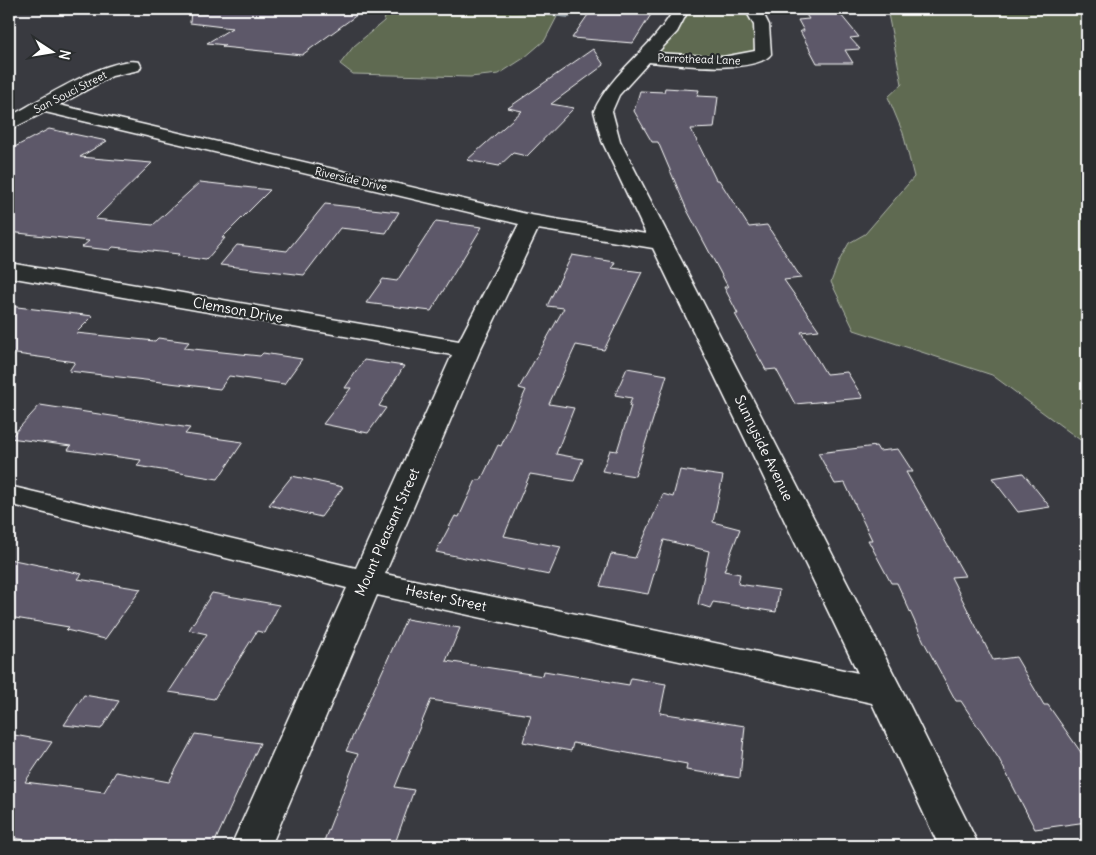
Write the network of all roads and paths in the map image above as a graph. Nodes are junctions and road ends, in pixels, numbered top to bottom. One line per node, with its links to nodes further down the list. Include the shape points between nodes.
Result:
1 (681, 9): 3 (street, Sunnyside Avenue, via 671,30)
2 (754, 9): 3 (street, Parrothead Lane, via 763,28 763,54 757,58 734,62)
3 (645, 57): 8 (street, Sunnyside Avenue, via 611,93 603,111 611,141)
4 (133, 66): 5 (street, San Souci Street, via 106,72)
5 (42, 106): 6 (street, San Souci Street); 7 (street, Riverside Drive)
6 (9, 124)
7 (532, 221): 8 (street, Riverside Drive); 10 (street, Mount Pleasant Street)
8 (662, 243): 13 (street, Sunnyside Avenue)
9 (9, 270): 10 (street, Clemson Drive)
10 (467, 350): 12 (street, Mount Pleasant Street)
11 (9, 495): 12 (street, Hester Street)
12 (365, 581): 13 (street, Hester Street); 14 (street, Mount Pleasant Street)
13 (885, 692): 15 (street, Sunnyside Avenue)
14 (251, 846)
15 (959, 846)

